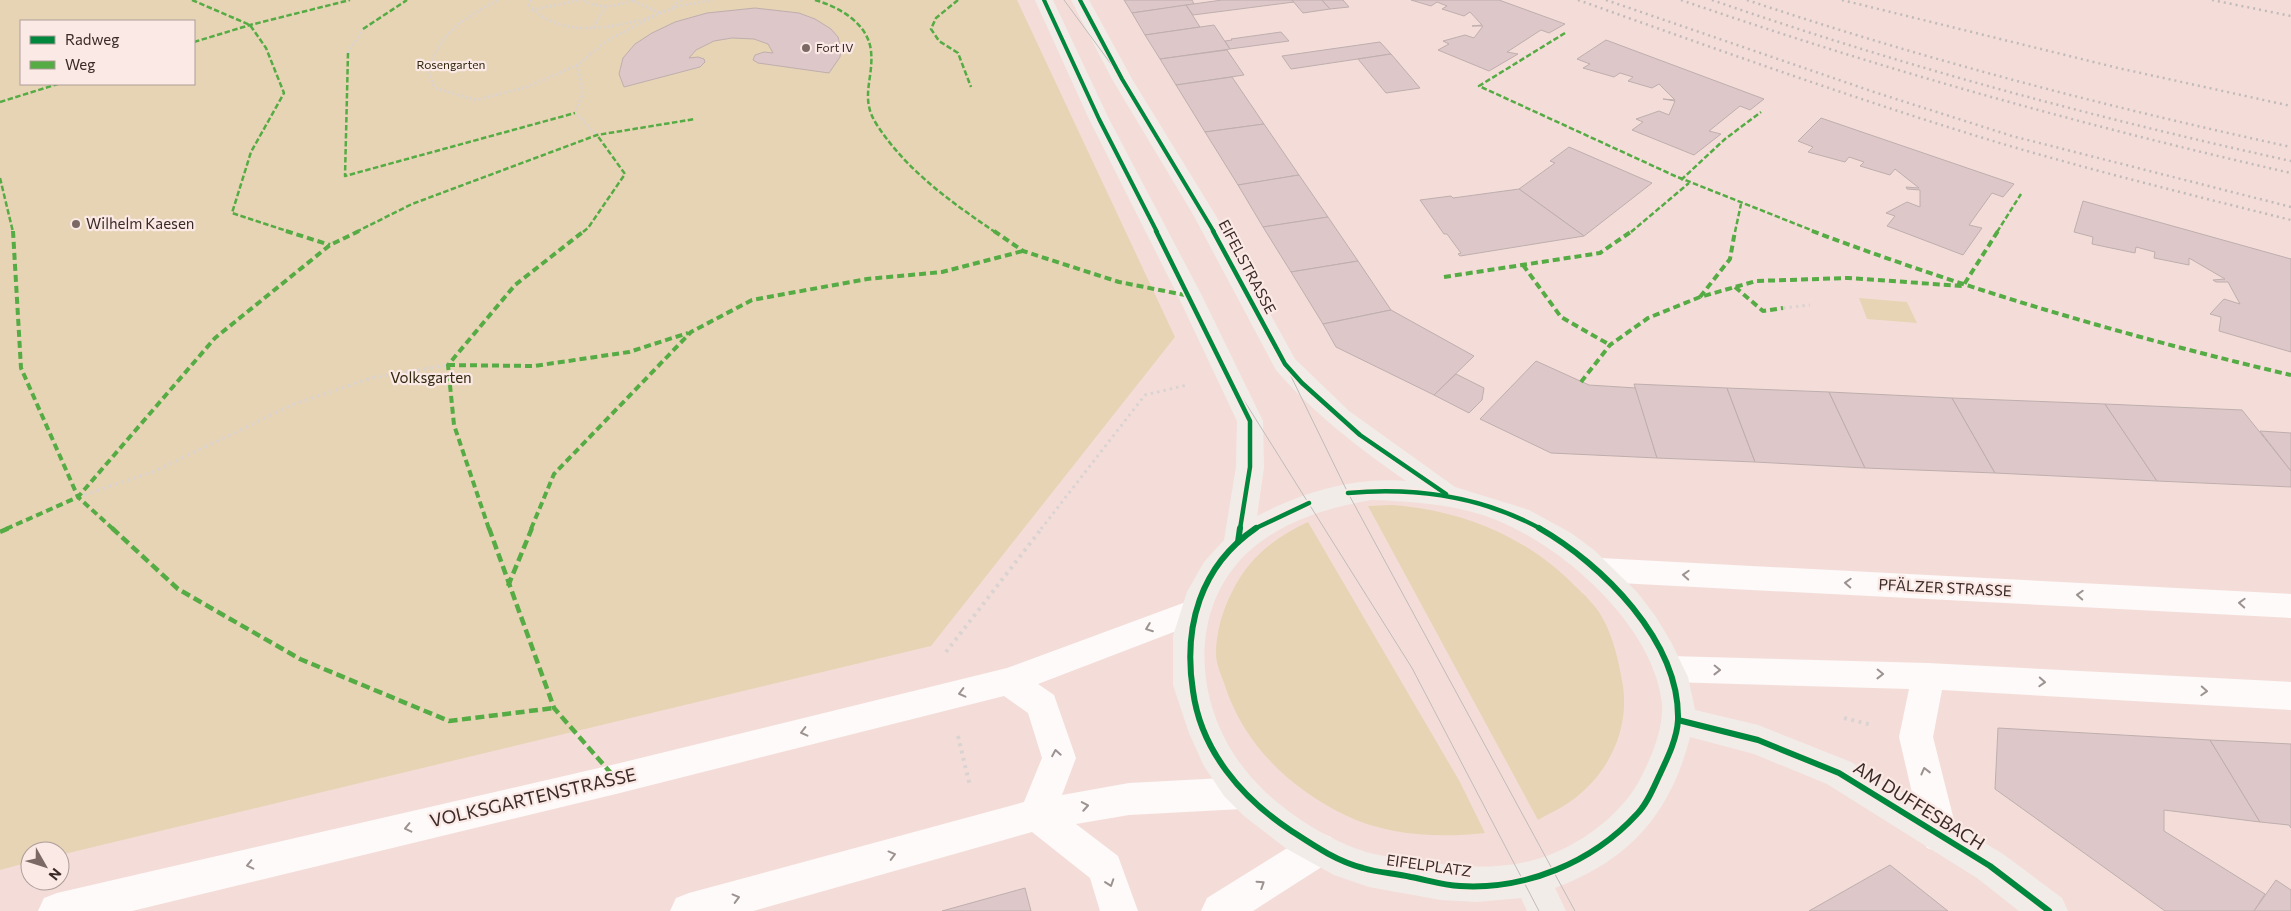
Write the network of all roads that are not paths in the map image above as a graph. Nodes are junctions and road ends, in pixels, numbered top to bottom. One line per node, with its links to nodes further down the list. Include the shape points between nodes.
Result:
1 (1044, 0): 4 (street, via 1099,119 1250,422 1250,467)
2 (1080, 0): 3 (street, EIFELSTRASSE, via 1122,79 1205,216 1285,364 1301,384 1335,414)
3 (1448, 495): 4 (street, EIFELPLATZ, via 1371,490 1328,497 1288,511); 5 (street, EIFELPLATZ, via 1500,510 1542,529)
4 (1238, 542): 7 (street, EIFELPLATZ, via 1206,584)
5 (1600, 570): 6 (street, PFÄLZER STRASSE, one-way to 5); 8 (street, EIFELPLATZ, via 1637,612)
6 (2291, 606)
7 (1194, 611): 10 (street, VOLKSGARTENSTRASSE, one-way to 10); 13 (street, EIFELPLATZ, via 1188,637 1188,679 1206,736)
8 (1669, 669): 9 (street, one-way to 9); 12 (street, EIFELPLATZ, via 1678,702)
9 (1928, 676): 11 (street, one-way to 11); 15 (street, one-way to 9, via 1916,737)
10 (1009, 681): 14 (street, one-way to 10, via 1059,758 1042,705); 18 (street, VOLKSGARTENSTRASSE, one-way to 18, via 616,779)
11 (2291, 696)
12 (1678, 720): 15 (street, AM DUFFESBACH, via 1758,740 1839,773); 17 (street, EIFELPLATZ, via 1663,766 1639,812 1590,854)
13 (1242, 793): 14 (street, one-way to 13, via 1129,798); 16 (street, EIFELPLATZ)
14 (1037, 815): 19 (street, one-way to 14); 20 (street, one-way to 20, via 1105,868)
15 (1940, 836): 23 (street, AM DUFFESBACH, via 1990,866)
16 (1318, 849): 17 (street, EIFELPLATZ, via 1361,868 1460,886 1496,885); 21 (street, one-way to 16)
17 (1530, 879): 22 (street)
18 (57, 911)
19 (689, 911)
20 (1119, 911)
21 (1220, 911)
22 (1547, 911)
23 (2050, 911)

